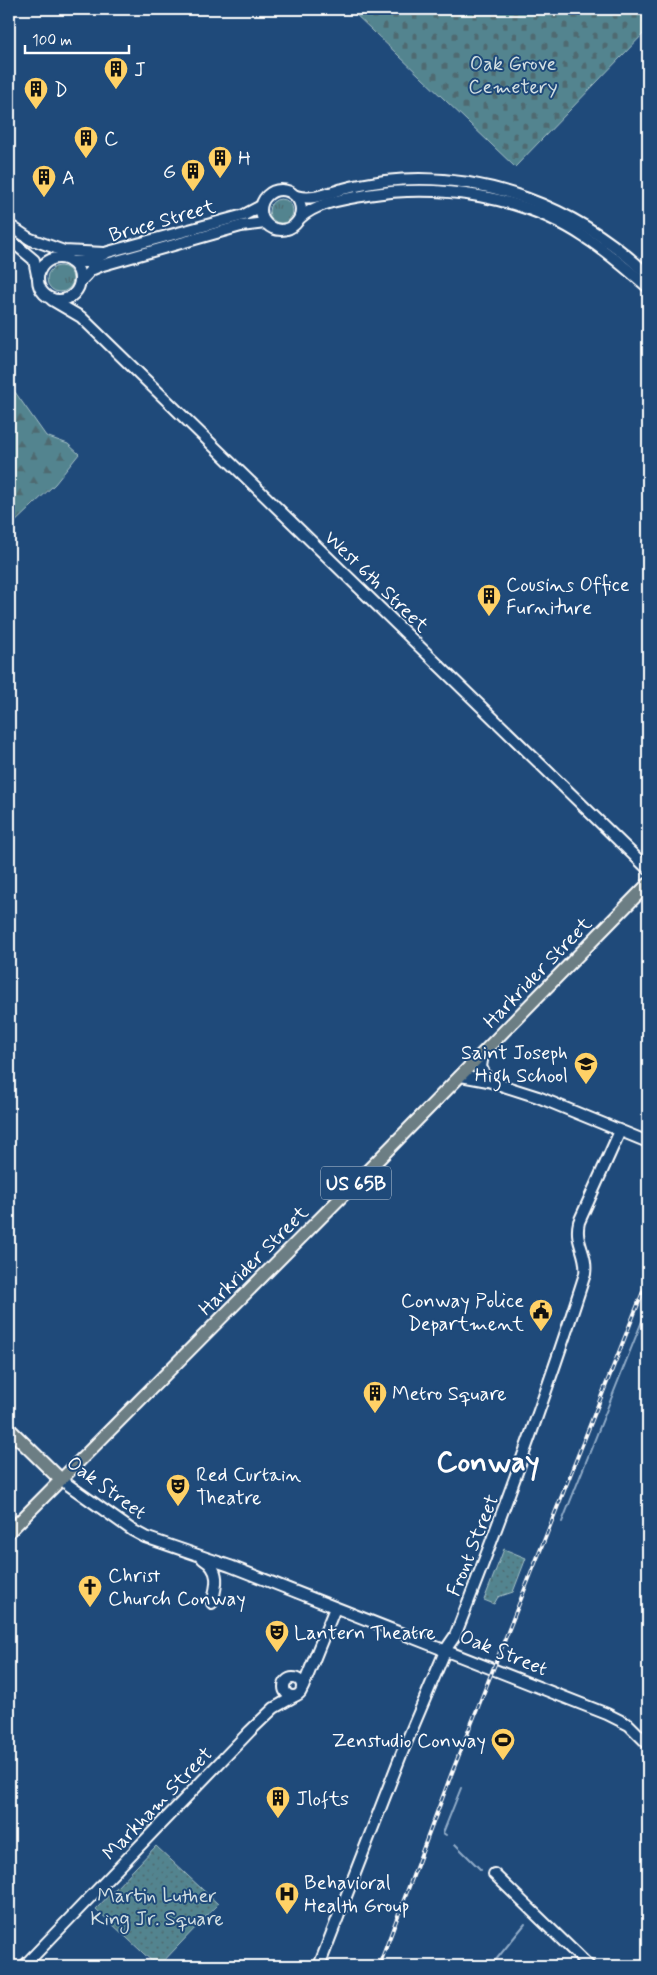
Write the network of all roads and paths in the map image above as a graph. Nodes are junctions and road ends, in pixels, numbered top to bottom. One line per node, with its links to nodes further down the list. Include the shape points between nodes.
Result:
1 (296, 196): 2 (street, via 310,199 360,185 410,180 470,184); 4 (street, via 288,191 275,190 267,195); 5 (street, via 301,204)
2 (529, 198): 3 (street, via 521,202 496,196); 8 (street, via 535,207); 13 (street, via 601,235)
3 (492, 199): 5 (street, via 444,192 378,193 319,206); 8 (street)
4 (261, 206): 6 (street); 11 (street, Bruce Street, via 244,215)
5 (300, 218): 6 (street, via 291,228 282,231)
6 (265, 223): 15 (street, Bruce Street, via 241,226 103,265 91,270)
7 (9, 225): 9 (street)
8 (566, 226): 16 (street, via 606,251)
9 (28, 238): 11 (street, via 64,251); 12 (street)
10 (9, 239): 14 (street, via 34,260)
11 (108, 252): 12 (street, Bruce Street, via 88,262)
12 (66, 260): 14 (street, via 46,262); 15 (street, via 78,270)
13 (648, 274)
14 (37, 276): 18 (street, via 40,289)
15 (80, 282): 17 (street)
16 (648, 288)
17 (75, 293): 18 (street, via 65,300); 19 (street)
18 (52, 300): 19 (street, West 6th Street)
19 (81, 317): 20 (street, West 6th Street)
20 (648, 869)
21 (648, 884): 22 (main road, Harkrider Street / US 65B)
22 (483, 1054): 23 (main road, Harkrider Street / US 65B); 24 (street, via 481,1067)
23 (461, 1076): 24 (street); 28 (main road, Harkrider Street / US 65B)
24 (488, 1081): 25 (street, via 538,1097)
25 (620, 1131): 26 (street); 33 (street, Front Street, via 580,1222 577,1238 586,1261 585,1274 554,1370 504,1512 455,1636)
26 (648, 1142)
27 (9, 1429): 28 (highway, Oak Street)
28 (60, 1479): 29 (main road, Harkrider Street); 30 (street, Oak Street, via 137,1533)
29 (9, 1532)
30 (195, 1555): 31 (street, Oak Street, via 207,1562 217,1578); 32 (street, Oak Street)
31 (212, 1603)
32 (335, 1608): 33 (street, Oak Street); 34 (street)
33 (446, 1649): 40 (street, Oak Street, via 603,1712 629,1725); 43 (street, Front Street)
34 (309, 1674): 35 (street); 36 (street)
35 (295, 1678): 36 (street); 37 (street, via 286,1680)
36 (303, 1687): 38 (street)
37 (284, 1688): 38 (street, via 289,1695); 39 (street, Markham Street)
38 (295, 1696): 39 (street, Markham Street)
39 (274, 1708): 42 (street, Markham Street)
40 (648, 1744)
41 (494, 1874): 44 (street)
42 (24, 1966)
43 (319, 1966)
44 (589, 1966)

